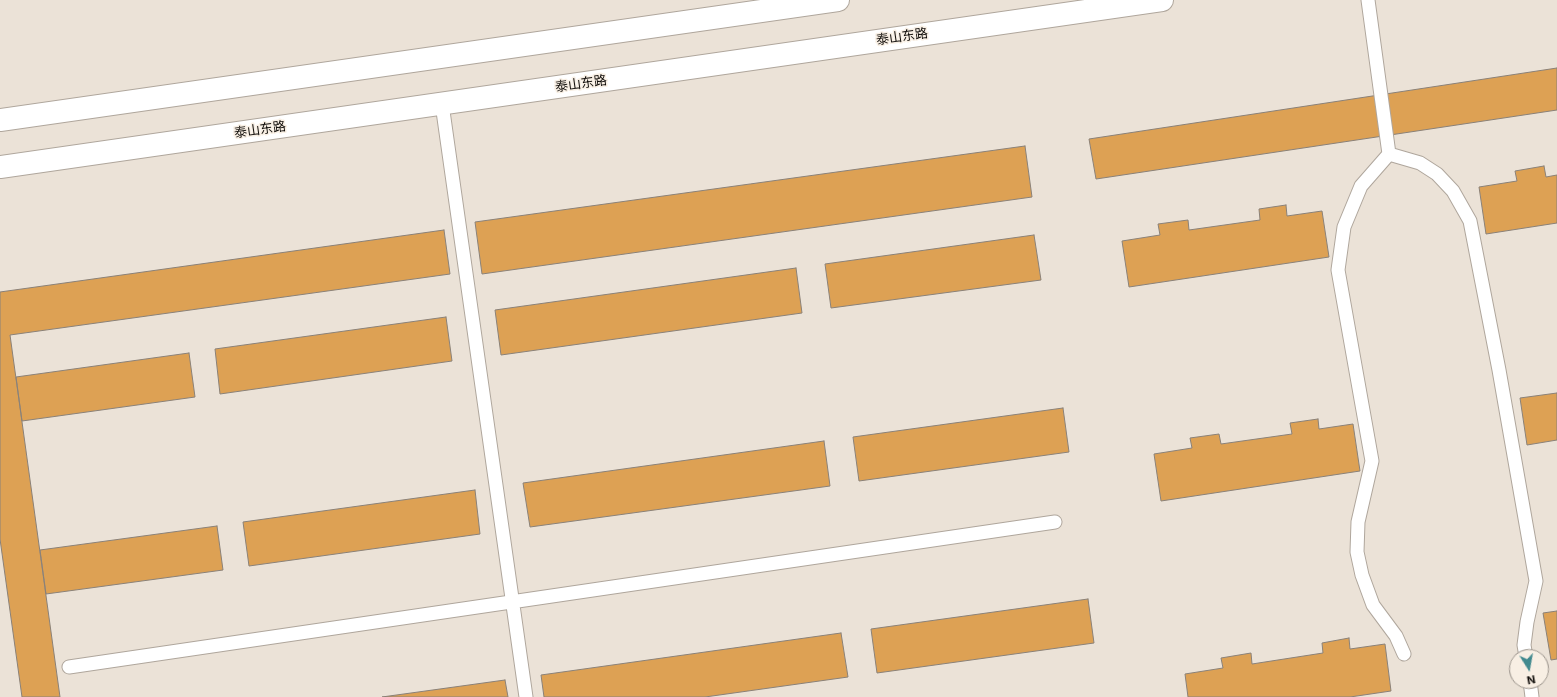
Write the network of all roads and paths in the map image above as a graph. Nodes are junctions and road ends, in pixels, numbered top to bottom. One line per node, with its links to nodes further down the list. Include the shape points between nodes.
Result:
1 (838, 0): 5 (main road)
2 (1162, 0): 4 (main road, 泰山东路)
3 (1368, 0): 6 (lane)
4 (442, 104): 7 (main road, 泰山东路); 9 (lane)
5 (0, 120)
6 (1389, 154): 10 (lane, via 1420,162 1437,174 1470,221 1536,581 1527,622); 11 (lane, via 1361,186 1344,227 1338,270 1372,461 1358,522 1357,552 1373,605 1396,636)
7 (0, 167)
8 (1055, 522): 9 (lane)
9 (512, 602): 12 (lane); 13 (lane)
10 (1525, 649)
11 (1404, 654)
12 (69, 667)
13 (526, 697)

